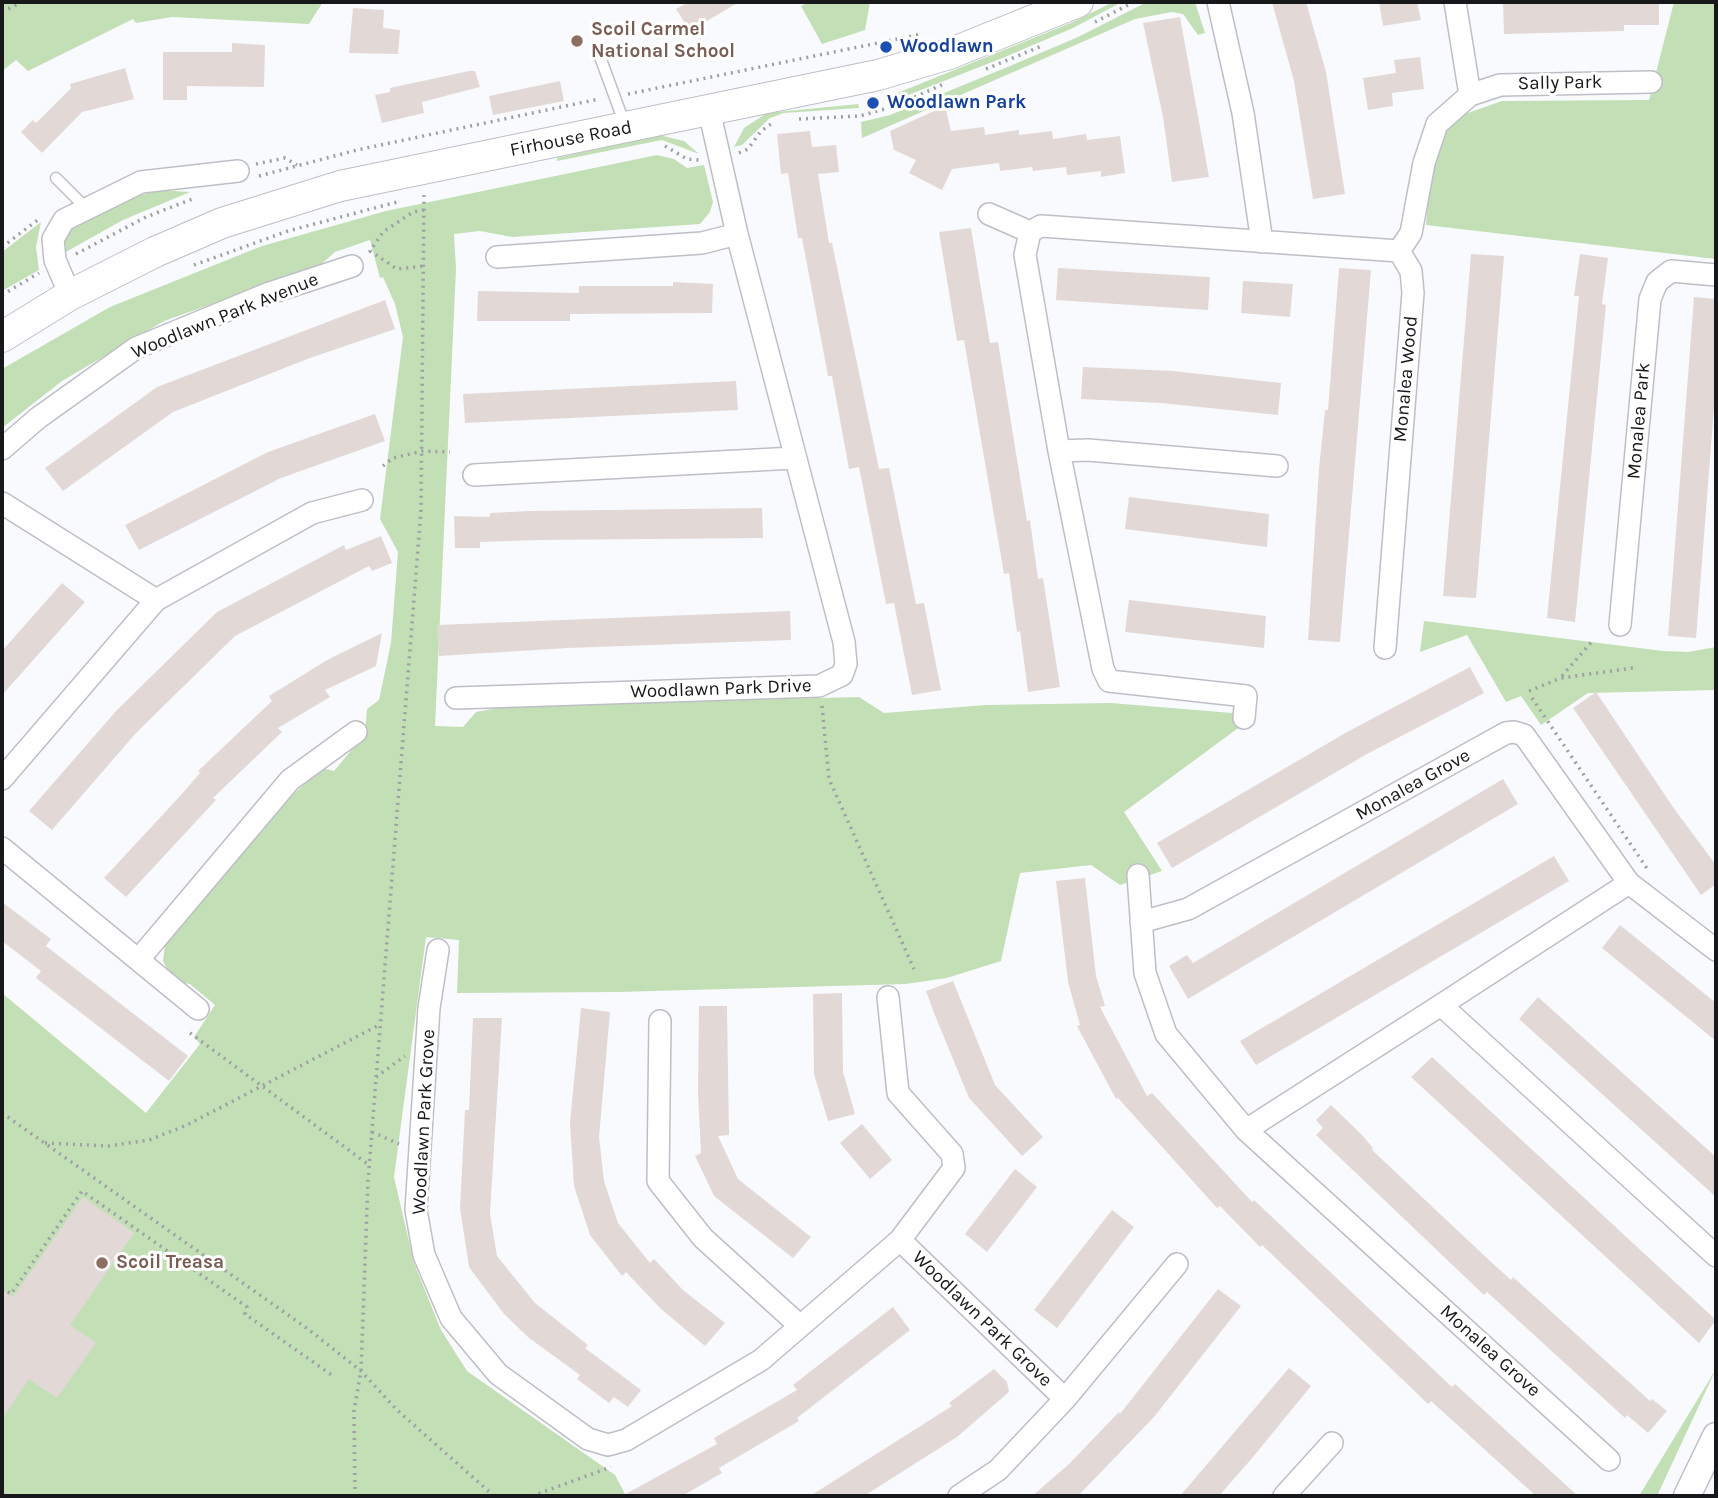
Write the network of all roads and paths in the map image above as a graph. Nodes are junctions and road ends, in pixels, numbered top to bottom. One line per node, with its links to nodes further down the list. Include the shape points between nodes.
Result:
1 (22, 2): 5 (path)
2 (1078, 2): 9 (main road, Firhouse Road, via 878,75)
3 (1218, 2): 25 (street, via 1243,113)
4 (1455, 2): 8 (street)
5 (2, 12)
6 (598, 54): 10 (lane)
7 (1651, 82): 8 (street, Sally Park, via 1500,85)
8 (1470, 95): 26 (street, Sally Park, via 1437,124 1410,233)
9 (709, 110): 10 (main road, Firhouse Road); 24 (street, Woodlawn Park Drive)
10 (626, 128): 34 (main road, Firhouse Road, via 340,186 222,223)
11 (657, 146): 12 (path, via 671,148 687,159)
12 (705, 160)
13 (297, 165): 14 (path, via 285,158)
14 (238, 171): 20 (street, via 141,182)
15 (56, 178): 20 (lane)
16 (437, 192): 17 (path)
17 (424, 195): 18 (path); 21 (path)
18 (415, 197)
19 (404, 200): 30 (path, via 288,231)
20 (87, 209): 34 (street, via 64,220 52,239 55,260)
21 (424, 210): 29 (path); 29 (path, via 383,232 370,251 397,270)
22 (989, 214): 23 (street)
23 (1030, 232): 25 (street, via 1051,225); 38 (street, via 1025,255)
24 (737, 234): 27 (street, via 702,243); 40 (street, Woodlawn Park Drive)
25 (1262, 242): 26 (street)
26 (1399, 251): 49 (street, Monalea Wood, via 1411,271 1413,293)
27 (497, 257)
28 (352, 266): 36 (street, Woodlawn Park Avenue, via 267,294 136,348)
29 (425, 266): 37 (path)
30 (186, 268)
31 (39, 273): 33 (path)
32 (1716, 275): 47 (street, Monalea Park, via 1671,271 1657,282 1650,299)
33 (2, 295)
34 (70, 295): 35 (main road, Firhouse Road)
35 (2, 337)
36 (2, 449)
37 (423, 451): 39 (path); 41 (path, via 393,458); 72 (path, via 410,683)
38 (1059, 451): 42 (street); 56 (street, via 1109,681 1246,696)
39 (450, 452)
40 (794, 458): 43 (street); 54 (street, Woodlawn Park Drive, via 844,642 842,675 819,686)
41 (383, 466)
42 (1276, 466)
43 (474, 475)
44 (362, 500): 46 (street, via 312,513)
45 (2, 503): 46 (street)
46 (156, 600): 58 (street)
47 (1620, 625)
48 (1594, 639): 51 (path)
49 (1385, 648)
50 (1633, 668): 51 (path)
51 (1561, 678): 52 (path)
52 (1529, 691)
53 (820, 695): 67 (path, via 829,779)
54 (456, 698)
55 (1532, 698): 60 (path)
56 (1244, 718)
57 (356, 732): 66 (street, via 290,780)
58 (2, 779)
59 (2, 848): 66 (street)
60 (1651, 874)
61 (1138, 875): 63 (street, Monalea Grove)
62 (1629, 883): 63 (street, Monalea Grove, via 1524,735 1514,732 1188,909); 65 (street, Monalea Grove); 69 (street)
63 (1141, 922): 78 (street, Monalea Grove, via 1145,974 1166,1034)
64 (438, 950): 87 (street, Woodlawn Park Grove, via 429,1008 416,1210 424,1255 451,1318 498,1374 588,1439 608,1445 626,1440 761,1360)
65 (1716, 950)
66 (139, 959): 70 (street)
67 (914, 969)
68 (888, 997): 83 (street, Woodlawn Park Grove, via 898,1094 952,1154 954,1168)
69 (1441, 1004): 78 (street); 84 (street)
70 (198, 1009)
71 (660, 1021): 87 (street, via 658,1181 703,1238)
72 (379, 1025): 75 (path); 76 (path)
73 (190, 1032): 76 (path)
74 (406, 1055): 75 (path)
75 (376, 1077): 79 (path)
76 (262, 1085): 80 (path, via 149,1140 108,1146); 82 (path)
77 (2, 1113): 80 (path)
78 (1246, 1130): 93 (street, Monalea Grove)
79 (372, 1132): 81 (path); 82 (path)
80 (45, 1143): 88 (path)
81 (404, 1146)
82 (370, 1166): 88 (path)
83 (900, 1240): 87 (street, Woodlawn Park Grove); 90 (street, Woodlawn Park Grove)
84 (1716, 1256)
85 (1177, 1264): 90 (street, Woodlawn Park Grove)
86 (2, 1288): 89 (path, via 11,1294 82,1191 247,1307 245,1314)
87 (799, 1325)
88 (361, 1371): 95 (path, via 354,1411); 96 (path, via 397,1410)
89 (333, 1376)
90 (1065, 1399): 98 (street, Woodlawn Park Grove, via 998,1470)
91 (1716, 1436): 100 (street)
92 (1332, 1443): 99 (street)
93 (1609, 1460)
94 (611, 1467): 97 (path)
95 (355, 1496)
96 (494, 1496)
97 (532, 1496)
98 (959, 1496)
99 (1284, 1496)
100 (1687, 1496)

